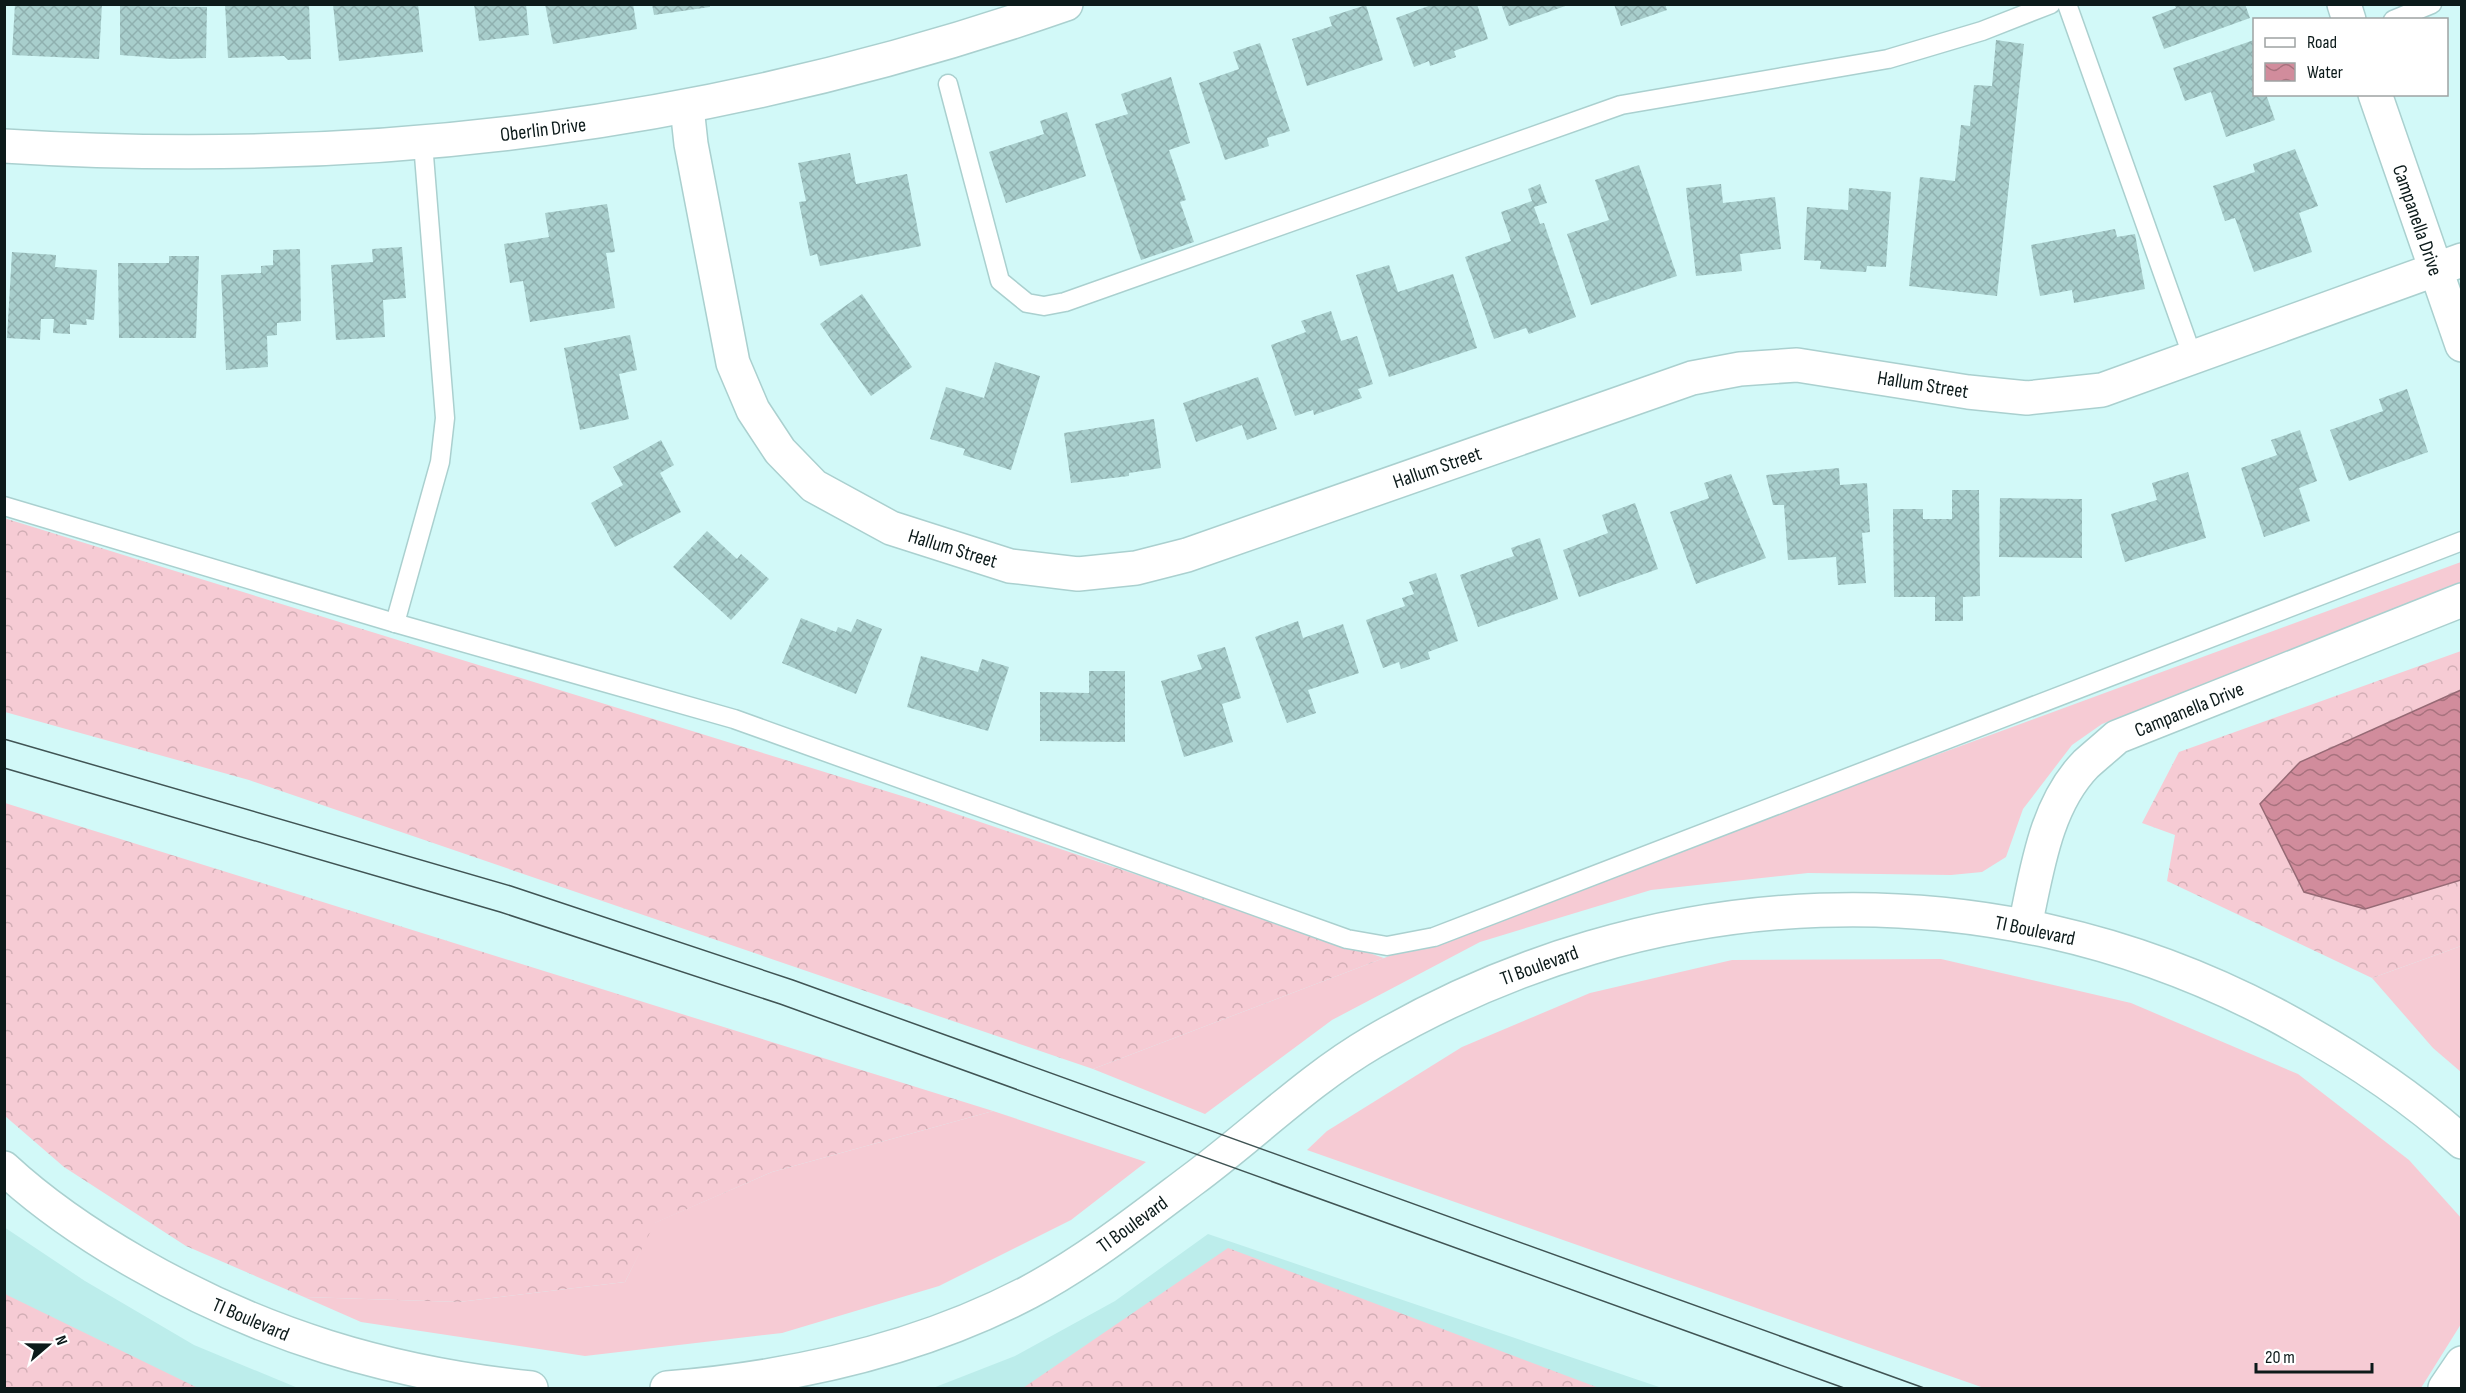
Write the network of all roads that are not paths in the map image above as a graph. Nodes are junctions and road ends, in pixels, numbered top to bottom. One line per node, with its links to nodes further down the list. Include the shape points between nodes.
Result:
1 (1066, 4): 8 (street, Oberlin Drive, via 993,30 852,70)
2 (2051, 4): 6 (lane, via 1888,59 1621,105 1044,306 1027,303 1000,281)
3 (2067, 4): 13 (lane)
4 (2432, 4): 5 (lane)
5 (2398, 18)
6 (948, 84)
7 (2376, 96): 11 (street, Campanella Drive)
8 (687, 107): 9 (street, Oberlin Drive, via 550,130); 13 (street, Hallum Street, via 733,363 753,410 780,451 814,486 891,528 1010,566 1078,574 1136,568 1187,555 1692,378 1740,369 1797,365 2027,398 2102,390)
9 (423, 143): 10 (street, Oberlin Drive, via 298,152 104,152); 17 (lane, via 445,418 440,462)
10 (4, 146)
11 (2448, 265): 12 (street, Campanella Drive); 13 (street, Hallum Street)
12 (2462, 345)
13 (2193, 358)
14 (4, 506): 17 (lane)
15 (2462, 541): 17 (lane, via 1434,937 1387,946 1347,939 734,719)
16 (2462, 600): 18 (street, Campanella Drive, via 2117,737 2085,765 2057,805 2040,855)
17 (395, 623)
18 (2025, 926): 19 (street, TI Boulevard, via 2165,965 2242,998 2367,1068); 23 (street, TI Boulevard, via 1910,909 1804,910 1748,915 1640,934 1540,964 1432,1009 1369,1044 1131,1226 1026,1293 955,1325 849,1358 743,1380)
19 (2462, 1142)
20 (4, 1168): 22 (street, TI Boulevard, via 104,1244 253,1321 401,1369)
21 (2462, 1364): 24 (street)
22 (531, 1389)
23 (667, 1389)
24 (2445, 1389)

